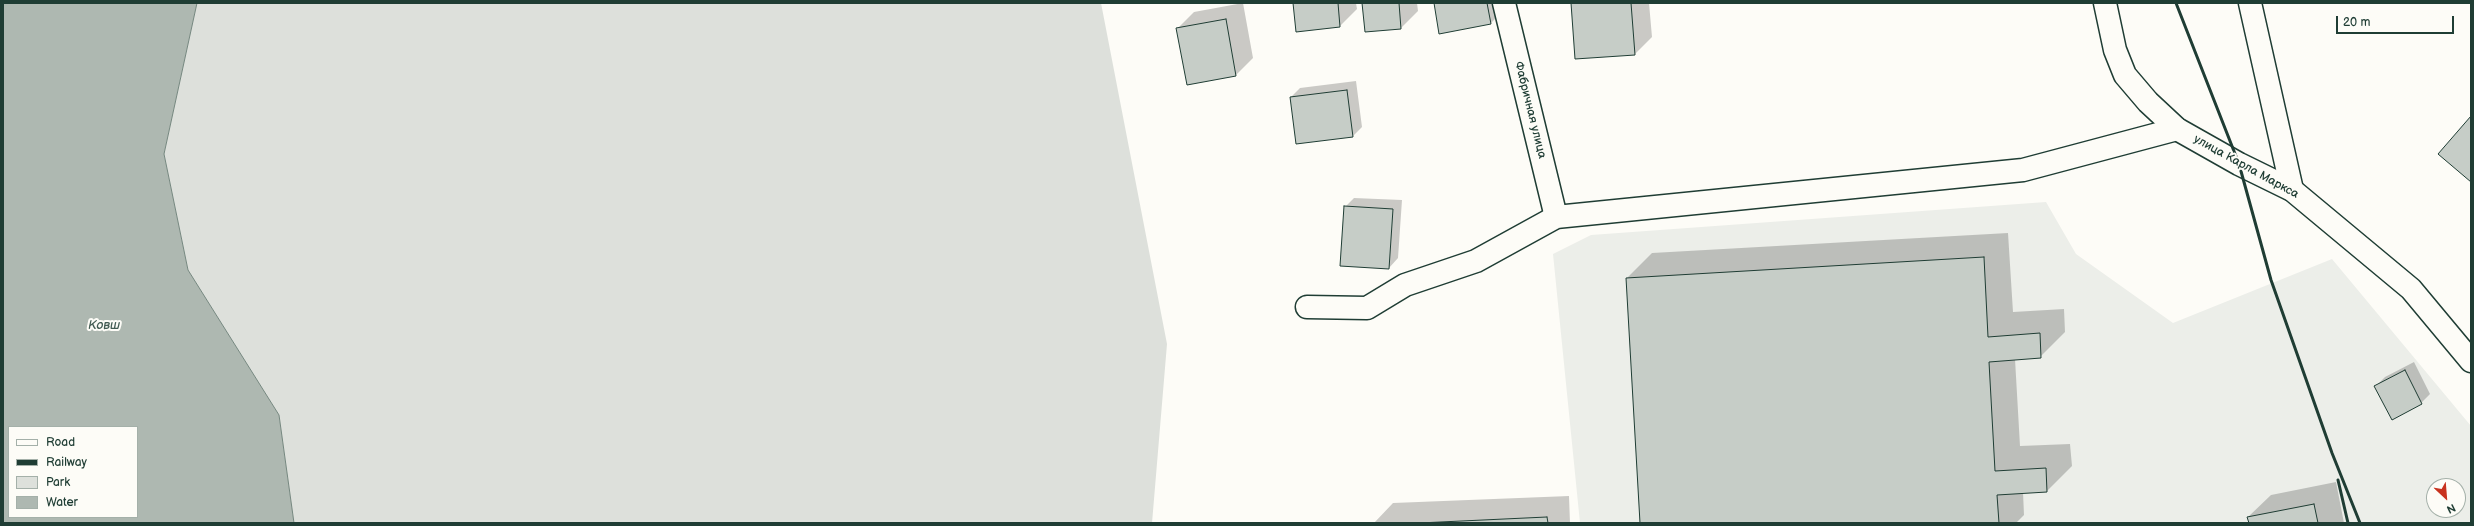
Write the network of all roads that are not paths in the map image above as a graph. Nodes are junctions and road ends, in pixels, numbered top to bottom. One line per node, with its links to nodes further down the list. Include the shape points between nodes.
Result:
1 (1504, 3): 6 (street, Фабричная улица)
2 (2105, 3): 4 (street, улица Карла Маркса, via 2115,50 2125,75 2148,102)
3 (2250, 3): 5 (street)
4 (2177, 129): 5 (street, улица Карла Маркса); 6 (street, via 2022,170)
5 (2292, 190): 8 (street, улица Карла Маркса, via 2411,288)
6 (1556, 217): 7 (street, via 1476,261 1405,285 1367,308)
7 (1307, 307)
8 (2471, 361)

